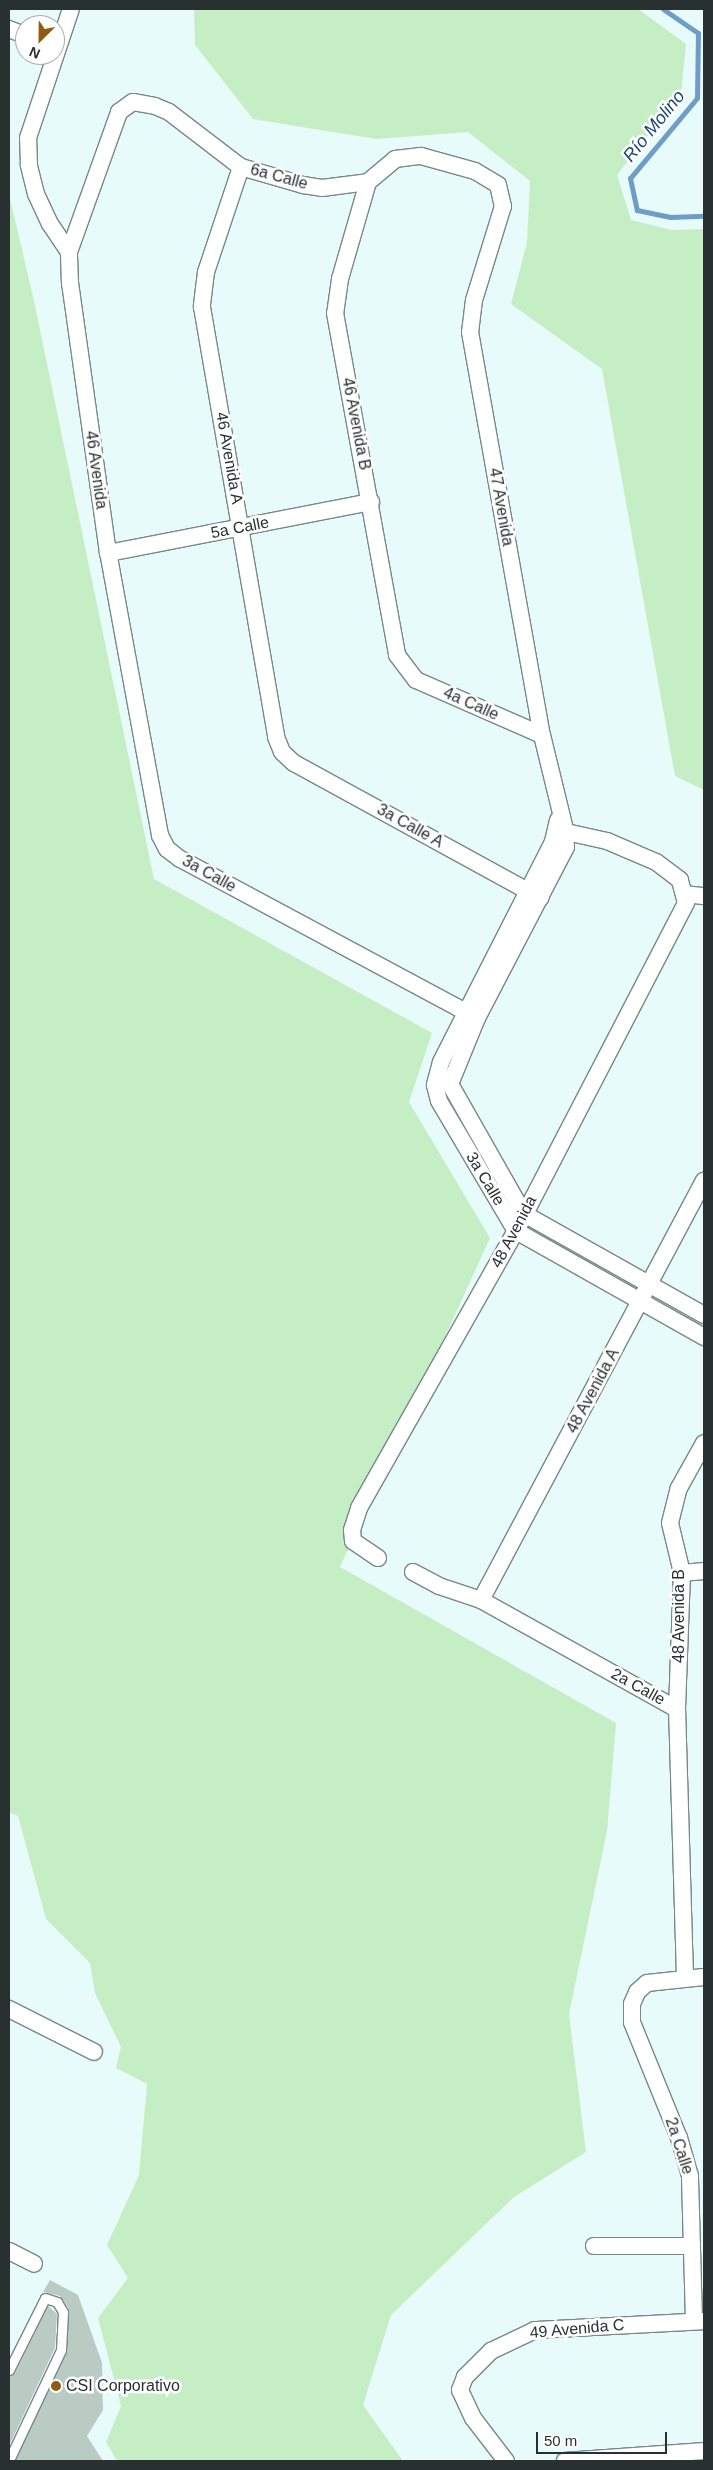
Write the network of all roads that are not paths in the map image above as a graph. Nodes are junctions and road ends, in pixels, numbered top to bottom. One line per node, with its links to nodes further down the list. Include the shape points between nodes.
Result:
1 (71, 9): 2 (street)
2 (65, 24)
3 (50, 65): 7 (street, via 28,138 29,165 36,194 50,224)
4 (133, 102): 5 (street, 6a Calle, via 169,112); 7 (street, 46 Avenida, via 119,112)
5 (241, 167): 6 (street, 6a Calle, via 322,188); 9 (street, 46 Avenida A, via 201,293)
6 (368, 182): 8 (street, 46 Avenida B, via 340,279 335,313); 12 (street, 47 Avenida, via 395,159 421,156 487,177 498,185 503,206 474,300 470,332)
7 (69, 252): 10 (street, 46 Avenida, via 70,284)
8 (371, 502): 9 (street, 5a Calle); 11 (street, 46 Avenida B, via 397,655)
9 (241, 528): 10 (street, 5a Calle); 13 (street, 46 Avenida A, via 276,737)
10 (108, 554): 16 (street, 46 Avenida, via 160,835)
11 (404, 668): 12 (street, 4a Calle, via 416,680)
12 (542, 735): 14 (street, 47 Avenida)
13 (282, 752): 17 (street, 3a Calle A, via 294,763)
14 (559, 810): 15 (street, 3a Calle)
15 (561, 830): 17 (street, 3a Calle); 18 (street, via 607,841 656,862 680,880)
16 (167, 849): 20 (street, 3a Calle, via 180,859)
17 (534, 894): 20 (street, 3a Calle)
18 (684, 894): 19 (street); 22 (street, 48 Avenida, via 683,911)
19 (704, 896)
20 (471, 1014): 22 (street, 3a Calle, via 450,1084); 23 (street, 3a Calle, via 441,1062 435,1085 439,1101)
21 (704, 1181): 24 (street, 48 Avenida A)
22 (524, 1214): 23 (street, 48 Avenida); 24 (street, 3a Calle)
23 (516, 1231): 25 (street); 29 (street, 48 Avenida, via 359,1508 352,1530 354,1541)
24 (649, 1284): 25 (street, 48 Avenida A); 26 (street, 3a Calle)
25 (641, 1301): 27 (street); 33 (street, 48 Avenida A)
26 (704, 1315)
27 (704, 1337)
28 (704, 1442): 32 (street, 48 Avenida B, via 679,1488 671,1516)
29 (378, 1558)
30 (704, 1571): 32 (street)
31 (413, 1572): 33 (street, 2a Calle, via 439,1586)
32 (682, 1573): 34 (street, 48 Avenida B)
33 (481, 1600): 34 (street, 2a Calle)
34 (677, 1709): 35 (street, 2a Calle)
35 (685, 1977): 36 (street); 40 (street, 2a Calle, via 647,1983 636,1992 632,2022 679,2138 690,2176)
36 (704, 1977)
37 (9, 2010): 38 (street)
38 (94, 2052)
39 (594, 2246): 40 (street)
40 (692, 2246): 43 (street, 2a Calle)
41 (9, 2251): 42 (street)
42 (34, 2264)
43 (699, 2321): 48 (street, 49 Avenida C, via 535,2330 491,2351 465,2377 460,2390 463,2402)
44 (9, 2370): 47 (lane, via 45,2298 57,2302 63,2312 60,2350)
45 (704, 2451): 46 (street)
46 (688, 2456): 49 (street)
47 (9, 2460)
48 (506, 2461)
49 (565, 2461)

